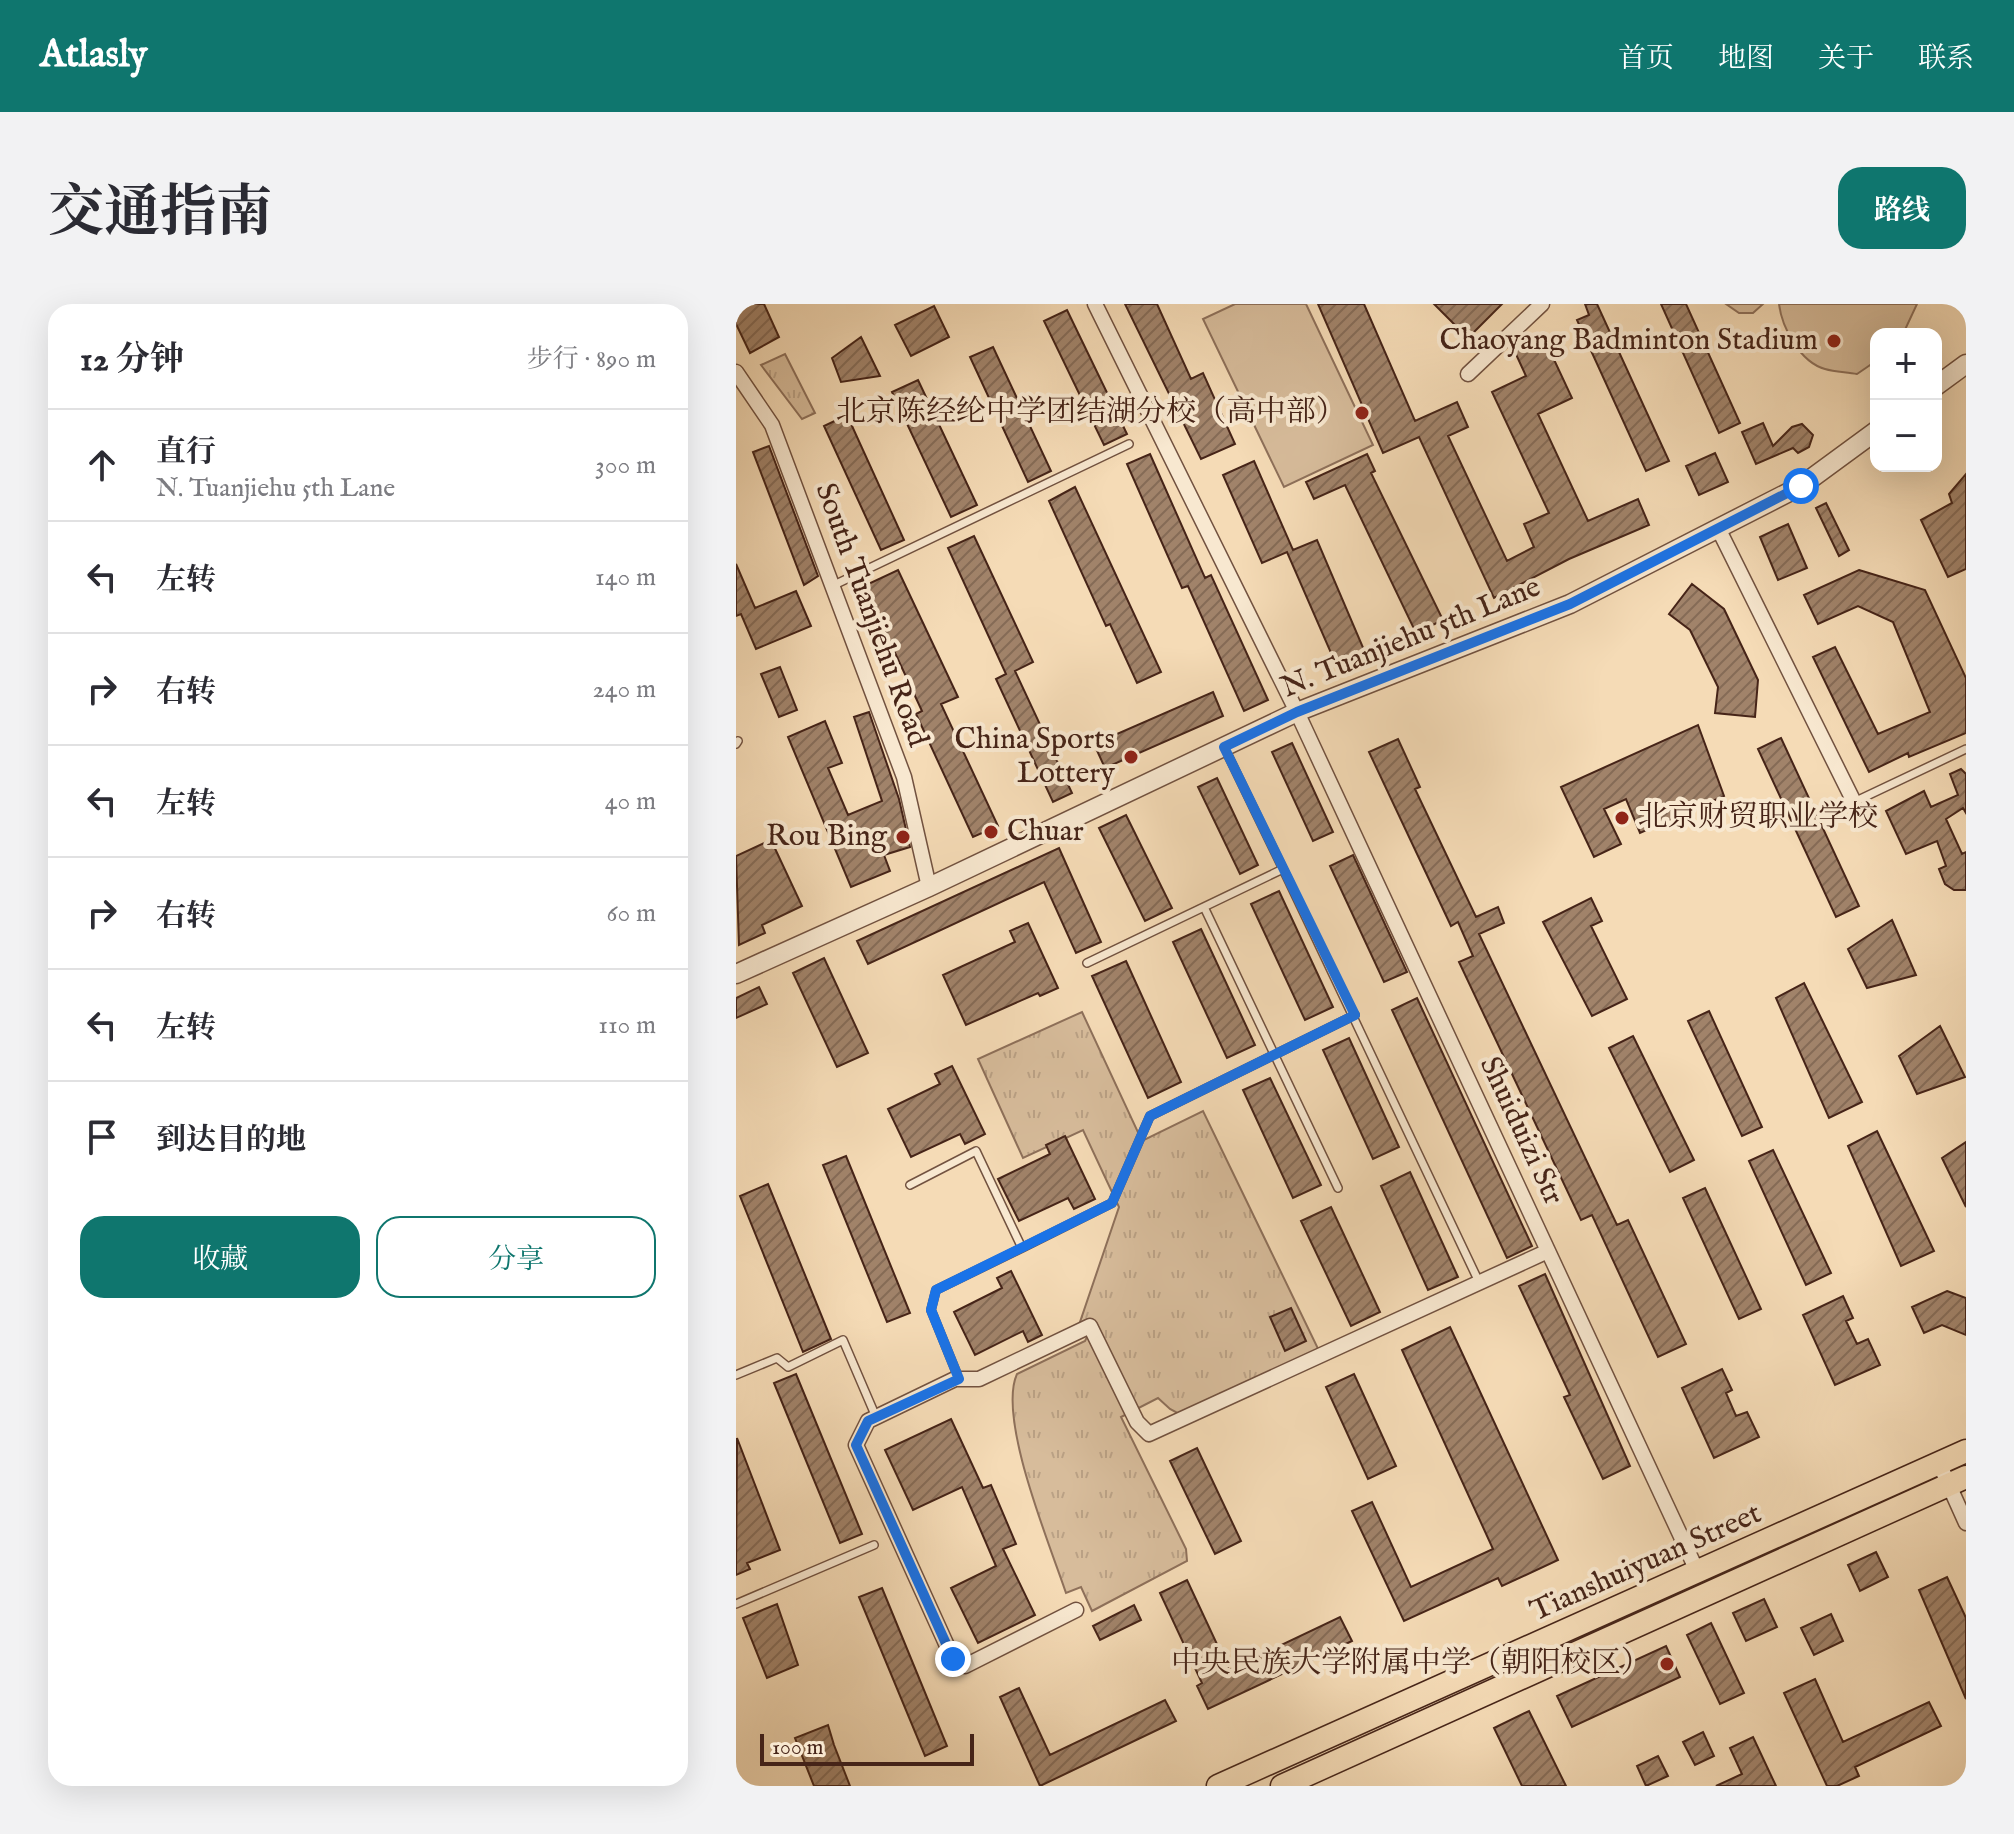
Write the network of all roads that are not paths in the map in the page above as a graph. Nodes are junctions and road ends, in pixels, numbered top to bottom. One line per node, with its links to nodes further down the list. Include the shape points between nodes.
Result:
1 (1095, 304): 11 (street, Shuiduizi Str)
2 (1542, 304): 5 (street)
3 (1966, 364): 6 (street)
4 (736, 372): 10 (street, South Tuanjiehu Road, via 772,425)
5 (1468, 374)
6 (1942, 382)
7 (1870, 435): 9 (street, N. Tuanjiehu 5th Lane, via 1801,486)
8 (1129, 444): 10 (lane)
9 (1718, 528): 11 (street, N. Tuanjiehu 5th Lane, via 1570,604); 14 (street)
10 (832, 586): 16 (street, South Tuanjiehu Road, via 904,777)
11 (1297, 712): 12 (street, N. Tuanjiehu 5th Lane); 25 (street, Shuiduizi Str)
12 (1224, 747): 15 (lane); 16 (street, N. Tuanjiehu 5th Lane)
13 (1966, 749): 14 (lane)
14 (1854, 802)
15 (1283, 869): 17 (lane); 20 (lane)
16 (929, 887): 19 (street, N. Tuanjiehu 5th Lane)
17 (1204, 907): 18 (lane); 21 (lane)
18 (1087, 963)
19 (736, 974)
20 (1355, 1015): 21 (lane); 26 (lane)
21 (1275, 1057): 23 (lane); 24 (lane, via 1150,1116 1112,1203)
22 (910, 1185): 24 (lane, via 976,1151)
23 (1338, 1188)
24 (1022, 1248): 28 (lane, via 936,1290 931,1310)
25 (1548, 1251): 26 (street); 35 (street, Shuiduizi Str)
26 (1479, 1283): 28 (street, via 1149,1434 1137,1422 1090,1326 979,1379)
27 (736, 1375): 29 (lane, via 777,1358 788,1367 843,1340)
28 (959, 1379): 29 (street)
29 (876, 1417): 37 (street, via 868,1421 856,1445 953,1659 965,1666)
30 (1966, 1451): 31 (main road, Tianshuiyuan Street)
31 (1939, 1463): 32 (street); 35 (main road, Tianshuiyuan Street)
32 (1957, 1481): 33 (street); 39 (main road, Tianshuiyuan Street)
33 (1966, 1523)
34 (874, 1545): 36 (lane)
35 (1698, 1573): 38 (main road, Tianshuiyuan Street)
36 (736, 1604)
37 (1076, 1610)
38 (1218, 1786)
39 (1282, 1786)

